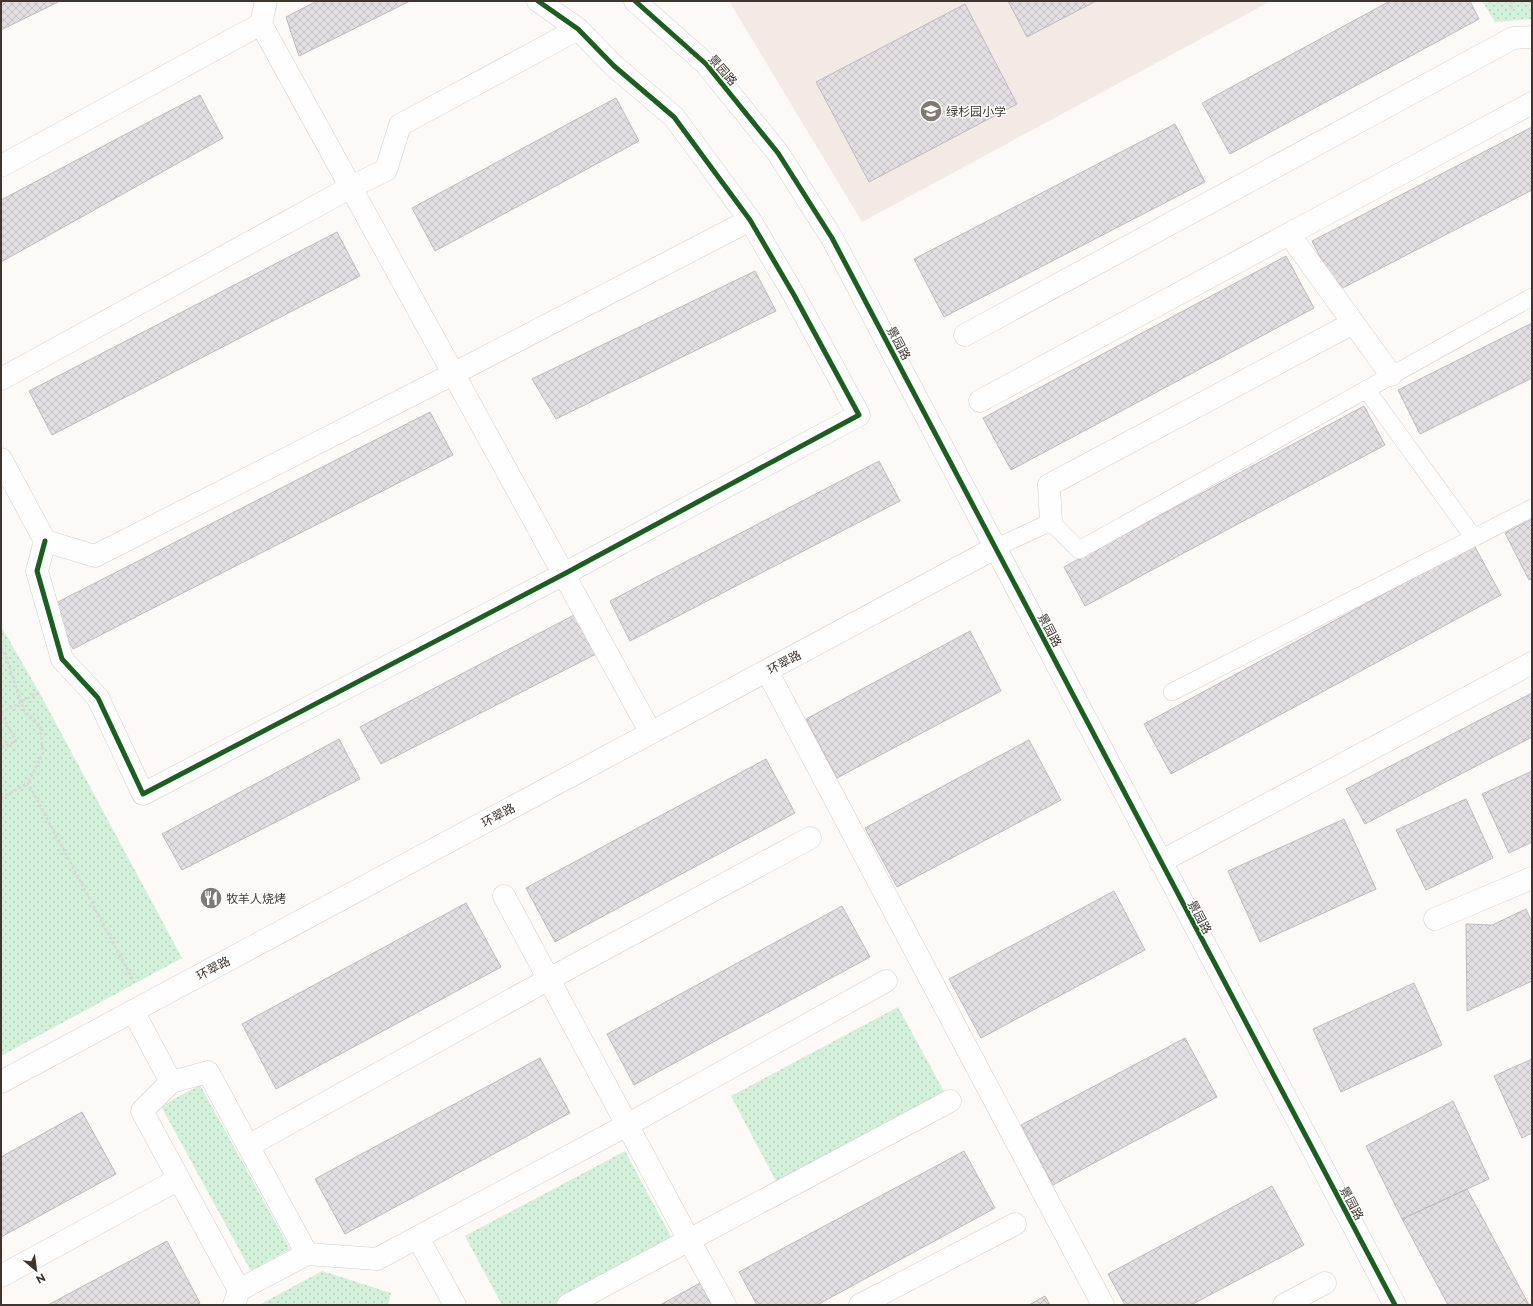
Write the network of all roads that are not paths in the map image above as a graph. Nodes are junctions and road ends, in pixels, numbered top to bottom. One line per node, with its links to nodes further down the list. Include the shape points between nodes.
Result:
1 (266, 1): 4 (street)
2 (538, 1): 5 (street)
3 (635, 1): 25 (street, 景园路, via 706,64 778,153 832,238)
4 (261, 24): 8 (street); 9 (street)
5 (578, 29): 9 (street, via 400,125 386,170); 10 (street, via 614,66 674,117)
6 (1532, 37): 14 (street, via 1513,38)
7 (1532, 103): 11 (street)
8 (1, 166)
9 (351, 187): 15 (street); 17 (street)
10 (750, 220): 15 (street); 26 (street, via 859,415)
11 (1289, 234): 13 (street); 19 (street)
12 (1532, 297): 16 (lane)
13 (1354, 323): 16 (street); 22 (street, via 1049,485)
14 (965, 335)
15 (453, 374): 24 (street, via 94,556); 26 (street)
16 (1391, 375): 18 (lane)
17 (1, 379)
18 (1366, 390): 22 (lane, via 1079,550); 23 (lane)
19 (980, 401)
20 (1, 459): 24 (street)
21 (1532, 508): 23 (lane)
22 (1051, 522): 25 (lane)
23 (1474, 538): 29 (lane)
24 (45, 541): 26 (street, via 37,571 62,660 98,698 143,794)
25 (995, 548): 28 (street, 环翠路); 32 (street, 景园路)
26 (564, 574): 30 (street)
27 (1532, 663): 32 (street)
28 (767, 671): 30 (street, 环翠路); 56 (street)
29 (1172, 692)
30 (651, 732): 38 (street, 环翠路)
31 (810, 838): 36 (street)
32 (1160, 862): 58 (street, 景园路)
33 (1532, 878): 35 (street)
34 (504, 896): 36 (street)
35 (1435, 919)
36 (549, 979): 42 (street); 43 (street)
37 (886, 981): 42 (street)
38 (139, 1007): 39 (street, 环翠路); 40 (street)
39 (1, 1082)
40 (171, 1082): 43 (street, via 208,1072); 44 (street, via 142,1111)
41 (950, 1100): 47 (street)
42 (627, 1125): 46 (street); 47 (street)
43 (248, 1146): 48 (street)
44 (179, 1179): 49 (street); 51 (street)
45 (1015, 1224): 55 (street)
46 (418, 1238): 48 (street, via 377,1259); 52 (street)
47 (689, 1240): 53 (street); 54 (street)
48 (307, 1254): 51 (street)
49 (1, 1276)
50 (1325, 1283): 57 (street)
51 (237, 1298)
52 (455, 1305)
53 (568, 1305)
54 (725, 1305)
55 (860, 1305)
56 (1103, 1305)
57 (1284, 1305)
58 (1395, 1305)

